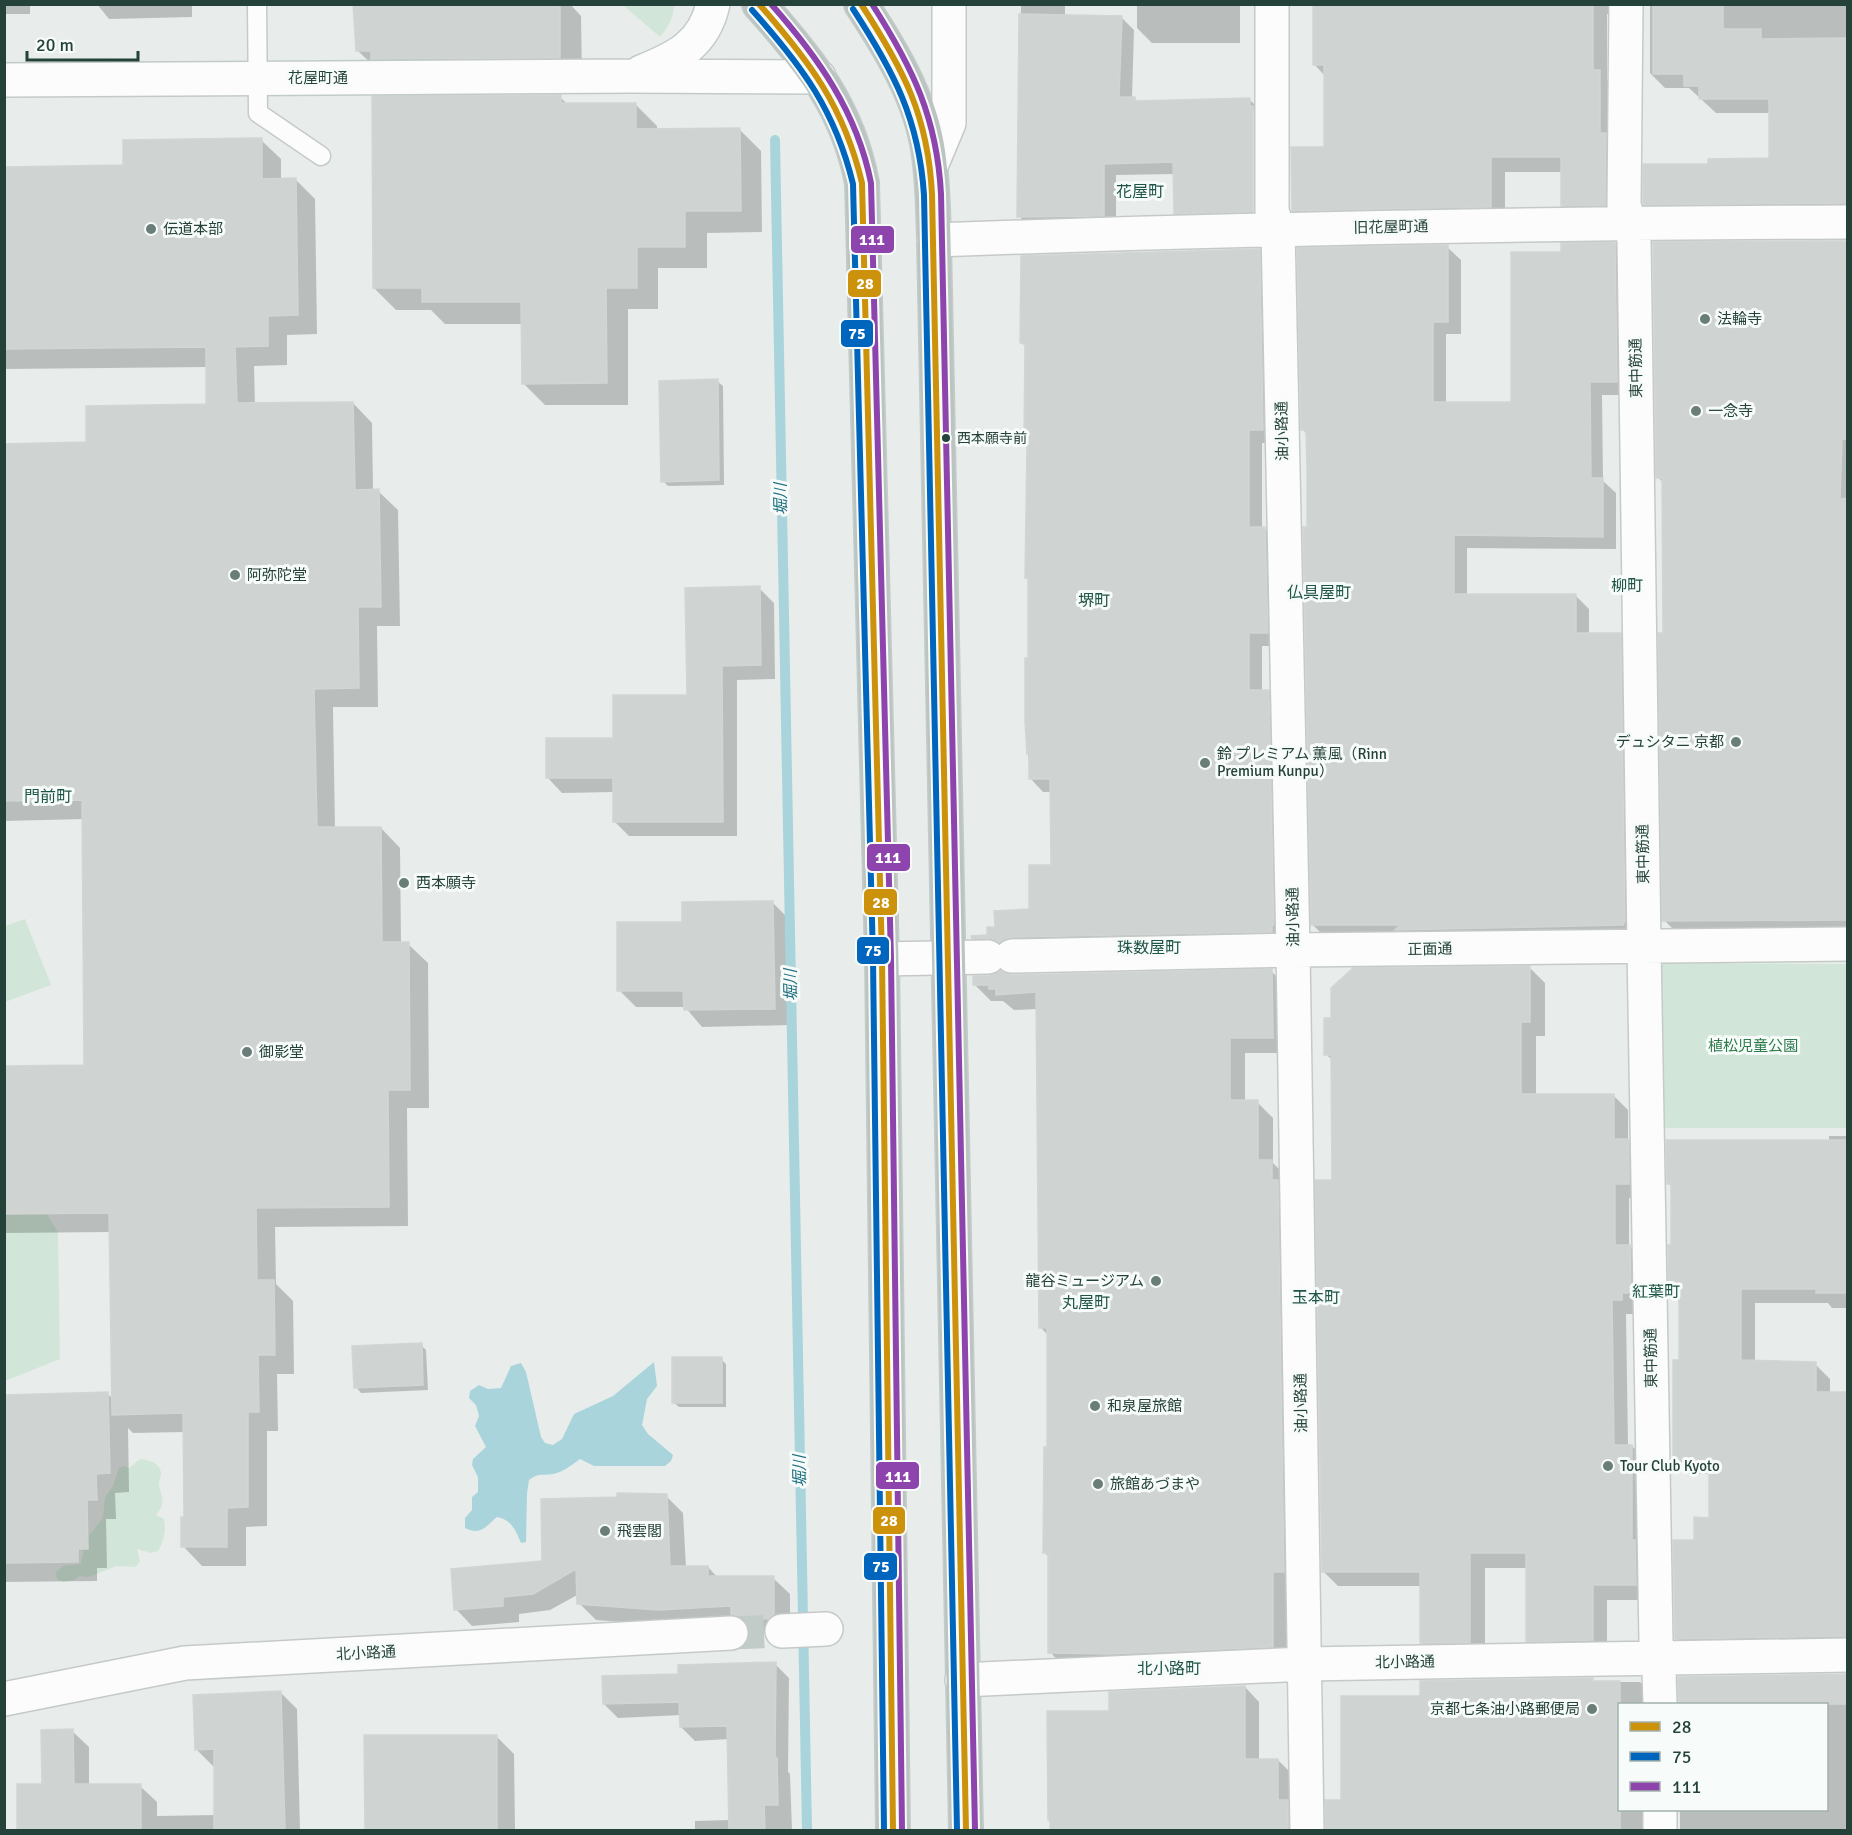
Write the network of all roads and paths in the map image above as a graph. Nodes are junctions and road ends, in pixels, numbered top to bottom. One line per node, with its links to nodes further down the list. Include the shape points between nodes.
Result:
1 (257, 4): 10 (lane)
2 (713, 4): 8 (street, 花屋町通, via 697,40 668,61)
3 (759, 4): 9 (highway)
4 (861, 4): 13 (highway, via 910,92)
5 (949, 4): 13 (street, via 949,123)
6 (1272, 4): 16 (street, 油小路通, via 1272,211)
7 (1626, 4): 14 (street, 東中筋通, via 1624,205)
8 (631, 76): 9 (street, 花屋町通); 10 (street, 花屋町通)
9 (819, 77): 22 (highway, via 846,129 862,183)
10 (258, 79): 11 (street, 花屋町通); 12 (lane, via 258,113)
11 (4, 80)
12 (321, 156)
13 (931, 166): 17 (highway)
14 (1629, 222): 15 (street, 旧花屋町通); 16 (street, 旧花屋町通); 19 (street, 東中筋通, via 1634,239)
15 (1848, 222)
16 (1278, 229): 17 (street, 旧花屋町通); 20 (street, 油小路通)
17 (934, 240): 21 (highway)
18 (1848, 944): 19 (street, 正面通)
19 (1644, 947): 20 (street, 正面通); 27 (street, 東中筋通)
20 (1293, 950): 21 (street, 正面通); 28 (street, 油小路通)
21 (947, 958): 22 (street, 正面通); 29 (highway)
22 (882, 959): 33 (highway)
23 (826, 1629): 24 (street)
24 (782, 1631)
25 (731, 1632): 30 (street, 北小路通, via 185,1663)
26 (1848, 1655): 27 (street, 北小路通)
27 (1658, 1658): 28 (street, 北小路通); 31 (street, 東中筋通)
28 (1305, 1664): 29 (street, 北小路通); 35 (street, 油小路通)
29 (962, 1680): 34 (highway)
30 (4, 1699)
31 (1660, 1703)
32 (1660, 1811): 36 (street)
33 (893, 1830)
34 (966, 1830)
35 (1307, 1830)
36 (1660, 1830)

